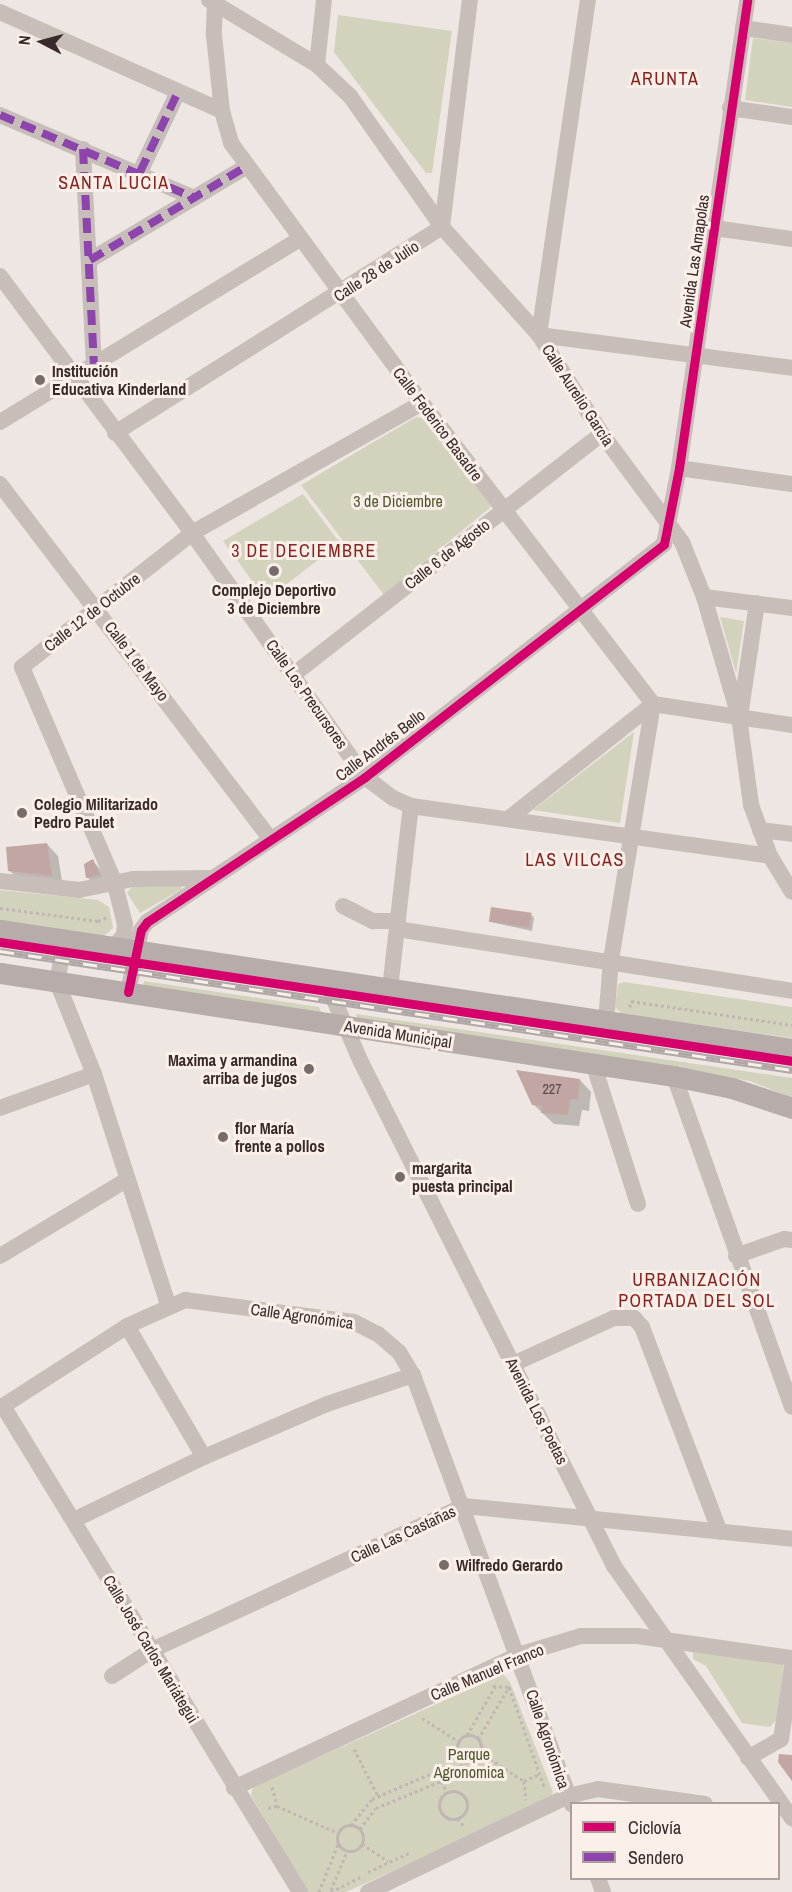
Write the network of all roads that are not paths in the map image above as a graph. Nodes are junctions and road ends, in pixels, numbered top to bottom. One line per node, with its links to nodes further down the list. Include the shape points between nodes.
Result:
1 (324, 0): 9 (street)
2 (470, 0): 19 (street)
3 (588, 0): 26 (street)
4 (747, 0): 7 (street, Avenida Las Amapolas)
5 (213, 1): 9 (street, Calle Aurelio García); 12 (street, Calle Federico Basadre)
6 (0, 12): 10 (street)
7 (743, 28): 8 (street); 11 (street, Avenida Las Amapolas)
8 (792, 34)
9 (317, 65): 19 (street, Calle Aurelio García, via 350,96)
10 (178, 92): 12 (street); 17 (street)
11 (730, 108): 14 (street); 20 (street, Avenida Las Amapolas)
12 (222, 111): 16 (street, Calle Federico Basadre, via 231,143)
13 (0, 116): 15 (street)
14 (792, 117)
15 (83, 149): 17 (street); 23 (street)
16 (247, 166): 18 (street); 21 (street, Calle Federico Basadre)
17 (140, 172): 18 (street)
18 (192, 197): 23 (street)
19 (442, 227): 25 (street, Calle 28 de Julio); 26 (street, Calle Aurelio García)
20 (714, 228): 22 (street); 27 (street, Avenida Las Amapolas)
21 (300, 239): 25 (street, Calle Federico Basadre); 28 (street)
22 (792, 239)
23 (90, 260): 28 (street)
24 (0, 276): 30 (street, Calle Los Precursores)
25 (341, 295): 31 (street, Calle Federico Basadre); 33 (street, Calle 28 de Julio)
26 (539, 335): 27 (street); 34 (street, Calle Aurelio García)
27 (695, 353): 29 (street); 35 (street, Avenida Las Amapolas)
28 (94, 364): 30 (street)
29 (792, 368)
30 (74, 377): 32 (street); 33 (street, Calle Los Precursores)
31 (422, 403): 38 (street, Calle Federico Basadre); 40 (street, Calle 12 de Octubre)
32 (0, 422)
33 (115, 433): 40 (street, Calle Los Precursores)
34 (602, 434): 38 (street, Calle 6 de Agosto); 39 (street, Calle Aurelio García)
35 (679, 468): 37 (street); 39 (street, Avenida Las Amapolas)
36 (0, 484): 43 (street, Calle 1 de Mayo)
37 (792, 484)
38 (503, 511): 45 (street, Calle Federico Basadre); 46 (street, Calle 6 de Agosto)
39 (670, 525): 41 (street, Calle Aurelio García, via 682,542); 45 (street, Calle Andrés Bello, via 664,544)
40 (192, 533): 43 (street, Calle 12 de Octubre); 46 (street, Calle Los Precursores)
41 (704, 597): 42 (street); 48 (street, Calle Aurelio García)
42 (757, 603): 44 (street); 48 (street)
43 (97, 608): 56 (street, Calle 1 de Mayo); 60 (street, Calle 12 de Octubre, via 22,667)
44 (792, 608)
45 (579, 610): 47 (street, Calle Federico Basadre); 50 (street, Calle Andrés Bello)
46 (293, 675): 50 (street, Calle Los Precursores)
47 (653, 704): 48 (street); 52 (street); 54 (street)
48 (740, 717): 49 (street); 53 (street, Calle Aurelio García, via 751,805)
49 (792, 725)
50 (365, 777): 51 (street, Calle Los Precursores); 56 (street, Calle Andrés Bello)
51 (411, 806): 52 (street, Calle Los Precursores); 63 (street)
52 (508, 819): 54 (street, Calle Los Precursores)
53 (760, 830): 55 (street); 57 (street, Calle Aurelio García)
54 (631, 834): 57 (street, Calle Los Precursores); 68 (street)
55 (792, 834)
56 (271, 840): 58 (street, Calle Andrés Bello)
57 (770, 856): 61 (street, Calle Aurelio García)
58 (212, 878): 60 (street); 67 (street, Calle Andrés Bello, via 147,922)
59 (0, 881): 60 (street, via 79,890)
60 (114, 881): 66 (street, Calle 12 de Octubre, via 123,912 124,935)
61 (792, 892)
62 (343, 906): 63 (street, via 373,921)
63 (397, 925): 68 (street); 72 (street)
64 (0, 930): 65 (main road)
65 (65, 939): 66 (main road); 71 (street)
66 (115, 946): 67 (main road)
67 (138, 949): 70 (main road); 74 (street, Calle Andrés Bello)
68 (611, 960): 73 (street); 75 (street)
69 (0, 973): 71 (main road, Avenida Municipal)
70 (325, 979): 72 (main road); 76 (street, Avenida Los Poetas)
71 (57, 982): 74 (main road, Avenida Municipal); 79 (street)
72 (390, 989): 75 (main road)
73 (792, 991)
74 (128, 992): 76 (main road, Avenida Municipal)
75 (606, 1022): 77 (main road)
76 (344, 1026): 78 (main road, Avenida Municipal); 90 (street, Avenida Los Poetas)
77 (792, 1049)
78 (593, 1063): 80 (main road, Avenida Municipal); 84 (street)
79 (94, 1074): 81 (street); 83 (street)
80 (674, 1076): 82 (main road, Avenida Municipal, via 732,1088); 87 (street)
81 (0, 1108)
82 (792, 1108)
83 (128, 1179): 86 (street); 88 (street)
84 (638, 1204)
85 (792, 1240): 87 (street, via 784,1239)
86 (0, 1256)
87 (736, 1256): 93 (street)
88 (168, 1305): 89 (street); 91 (street, Calle Agronómica, via 185,1300 354,1322 389,1342)
89 (127, 1326): 92 (street); 94 (street)
90 (513, 1364): 97 (street, Avenida Los Poetas); 98 (street, via 614,1318 634,1318 642,1327)
91 (413, 1376): 94 (street, via 327,1404); 95 (street, Calle Agronómica)
92 (1, 1407): 96 (street, Calle José Carlos Mariátegui)
93 (792, 1407)
94 (204, 1457): 96 (street)
95 (464, 1506): 97 (street, Calle Las Castañas); 101 (street, Calle Las Castañas); 102 (street, Calle Agronómica)
96 (74, 1520): 101 (street, Calle José Carlos Mariátegui)
97 (591, 1520): 98 (street, Calle Las Castañas); 100 (street, Avenida Los Poetas, via 614,1566)
98 (720, 1532): 99 (street, Calle Las Castañas)
99 (792, 1539)
100 (662, 1639): 102 (street, Calle Manuel Franco, via 581,1636); 103 (street, Calle Manuel Franco); 107 (street, Avenida Los Poetas)
101 (152, 1650): 105 (street, Calle Las Castañas); 108 (street, Calle José Carlos Mariátegui)
102 (518, 1655): 108 (street, Calle Manuel Franco); 109 (street, Calle Agronómica)
103 (792, 1658)
104 (792, 1667): 106 (street)
105 (112, 1676)
106 (787, 1740): 107 (street)
107 (748, 1758): 111 (street, Avenida Los Poetas)
108 (234, 1788): 112 (street, Calle José Carlos Mariátegui)
109 (570, 1801): 110 (street, via 598,1789); 113 (street)
110 (697, 1802)
111 (778, 1802)
112 (306, 1890)
113 (368, 1892)

